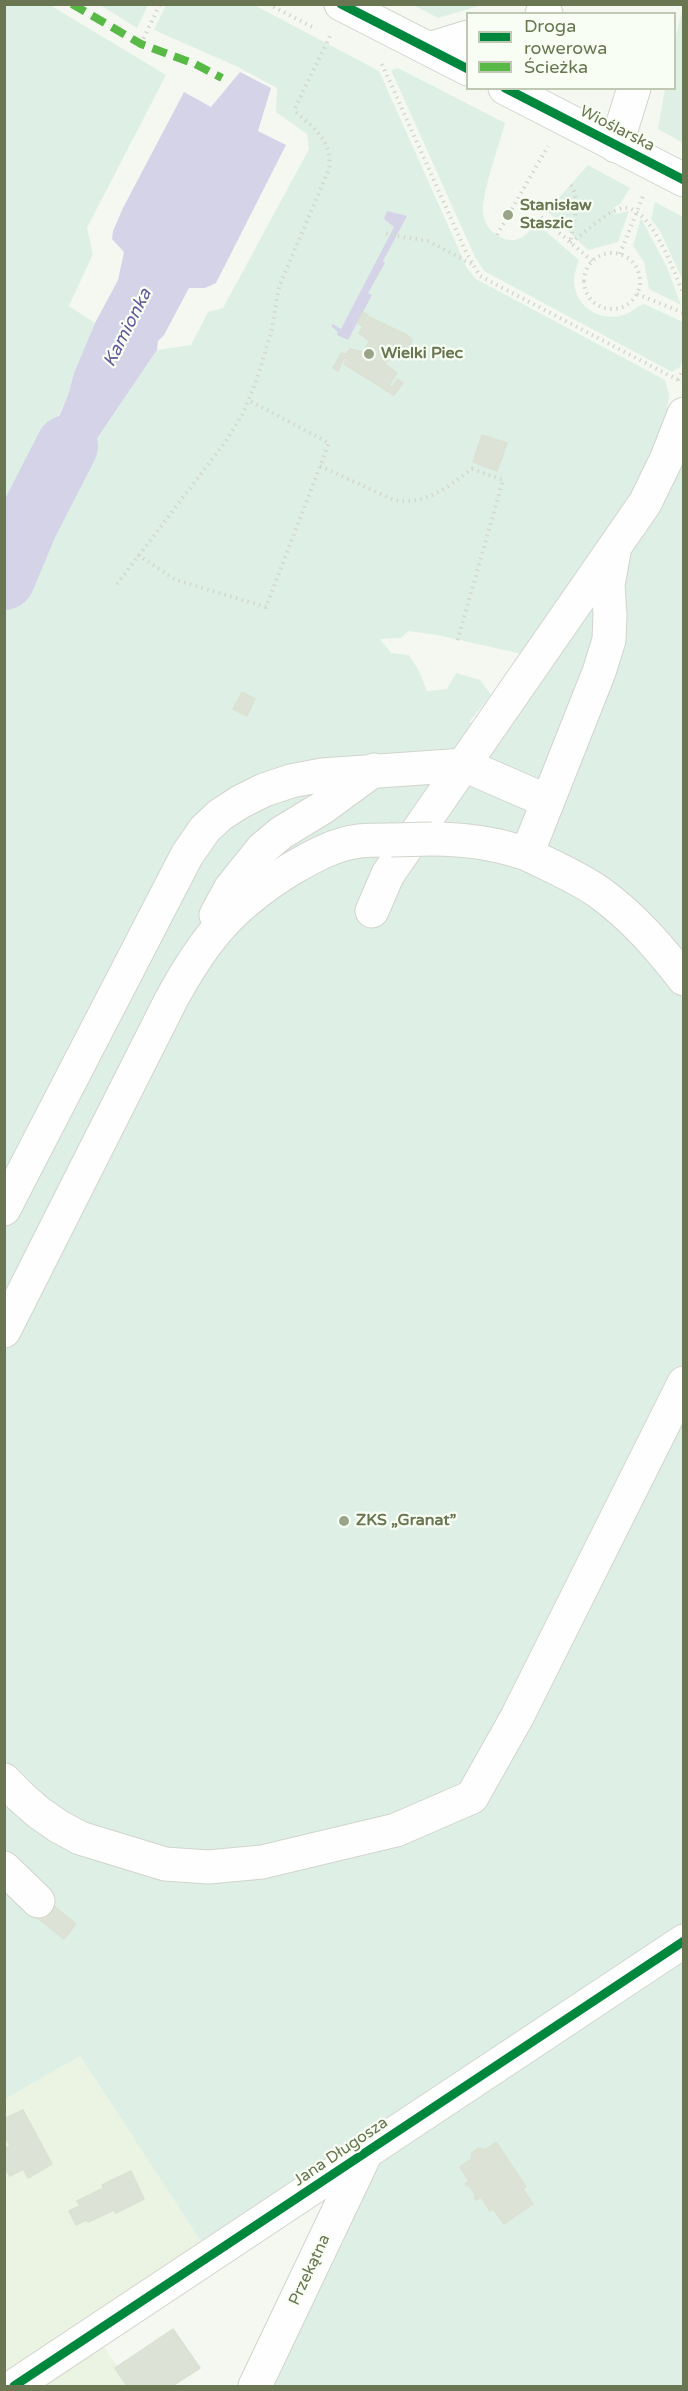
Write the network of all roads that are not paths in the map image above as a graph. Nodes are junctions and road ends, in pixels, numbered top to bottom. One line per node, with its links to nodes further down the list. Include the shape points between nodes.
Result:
1 (341, 4): 3 (street)
2 (466, 38): 3 (street)
3 (429, 50): 4 (street)
4 (466, 68)
5 (509, 90): 7 (street, Wioślarska)
6 (633, 90): 7 (street)
7 (616, 146): 8 (street, Wioślarska)
8 (684, 180)
9 (684, 414): 10 (street, via 645,503)
10 (616, 545): 11 (street); 13 (street, via 608,585 609,640)
11 (464, 765): 12 (street); 13 (street); 15 (street, via 388,874)
12 (374, 770): 16 (street, via 262,849 230,889); 18 (street, via 322,775 264,790 220,815 205,829 187,855)
13 (547, 801): 14 (street)
14 (527, 854): 16 (street, bridge, via 482,842 432,839 358,841 338,846 312,856 245,901); 17 (street, via 599,892 650,937)
15 (372, 911)
16 (190, 965): 19 (street)
17 (684, 979)
18 (4, 1209)
19 (4, 1331)
20 (684, 1383): 21 (street, via 518,1717 472,1797 396,1830 262,1862 208,1867 165,1864 80,1838 38,1812)
21 (4, 1780)
22 (4, 1868): 23 (street)
23 (38, 1901)
24 (684, 1941): 25 (street, Jana Długosza)
25 (365, 2154): 26 (street, Jana Długosza); 27 (street, Przekątna)
26 (14, 2386)
27 (255, 2386)

